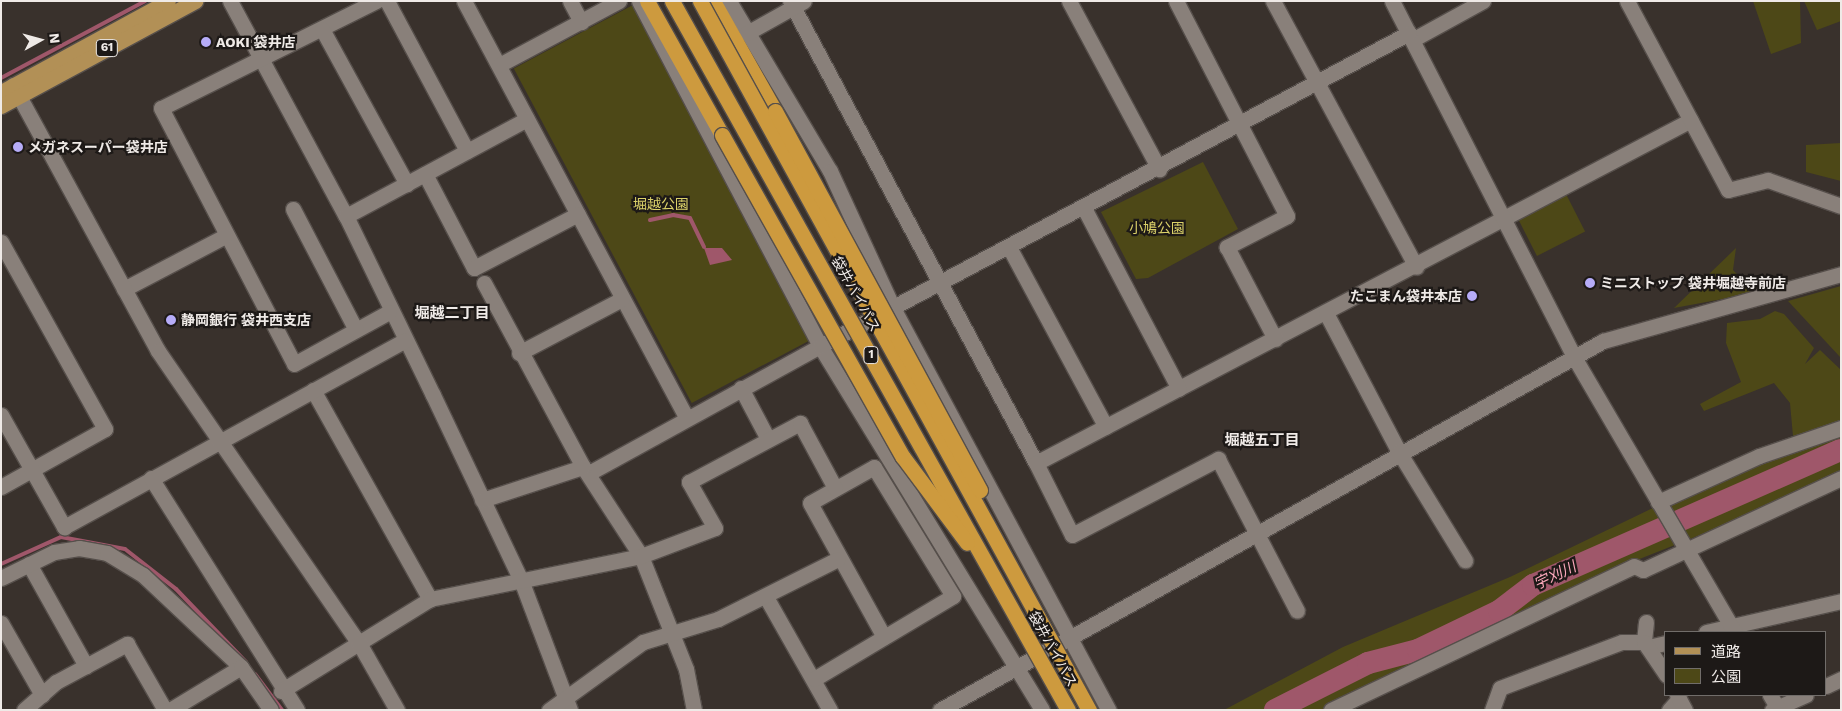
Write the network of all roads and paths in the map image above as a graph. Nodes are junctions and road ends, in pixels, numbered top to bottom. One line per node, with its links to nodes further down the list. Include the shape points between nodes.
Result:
1 (168, 1): 29 (main road, 61)
2 (196, 1): 29 (main road, 61)
3 (230, 1): 26 (street)
4 (376, 1): 23 (street)
5 (387, 1): 34 (street)
6 (464, 1): 27 (street)
7 (570, 1): 22 (street)
8 (619, 1): 22 (street)
9 (639, 1): 59 (street)
10 (647, 1): 110 (highway, bridge, via 903,457 968,545)
11 (672, 1): 110 (highway, 袋井バイパス / 1, bridge)
12 (700, 1): 106 (highway, 袋井バイパス / 1, bridge)
13 (714, 1): 106 (highway, bridge, via 932,395)
14 (729, 1): 24 (street)
15 (1069, 1): 35 (street)
16 (1176, 1): 33 (street)
17 (1273, 1): 28 (street)
18 (1392, 1): 25 (street)
19 (1483, 1): 25 (street)
20 (1630, 2): 32 (street)
21 (796, 3): 24 (street); 50 (street)
22 (581, 22): 27 (street)
23 (322, 29): 26 (street); 37 (street)
24 (747, 33): 53 (street, via 830,171)
25 (1410, 36): 28 (street); 43 (street)
26 (261, 60): 42 (street); 44 (street, via 162,108)
27 (499, 65): 31 (street)
28 (1318, 82): 33 (street); 47 (street)
29 (11, 91): 30 (main road, 61); 51 (street)
30 (1, 106)
31 (527, 119): 34 (street); 41 (street)
32 (1691, 120): 38 (street, via 1728,190 1768,180); 43 (street)
33 (1241, 124): 35 (street); 57 (street, via 1287,216 1227,247)
34 (467, 151): 36 (street)
35 (1159, 169): 39 (street)
36 (425, 174): 37 (street); 41 (street, via 474,268)
37 (407, 184): 42 (street)
38 (1841, 206)
39 (1084, 208): 46 (street); 63 (street)
40 (294, 209): 56 (street)
41 (578, 214): 52 (street)
42 (346, 216): 54 (street)
43 (1507, 219): 47 (street); 61 (street)
44 (225, 236): 51 (street); 56 (street, via 294,364)
45 (1, 242): 73 (street, via 105,429)
46 (1009, 247): 50 (street); 67 (street)
47 (1416, 267): 55 (street)
48 (1841, 274): 61 (street, via 1602,342)
49 (484, 282): 60 (street)
50 (940, 282): 53 (street); 72 (street)
51 (124, 289): 70 (street, via 158,351)
52 (622, 299): 60 (street); 66 (street)
53 (893, 308): 59 (street); 98 (street)
54 (389, 312): 56 (street); 58 (street)
55 (1326, 313): 57 (street); 71 (street)
56 (356, 330)
57 (1275, 339): 63 (street)
58 (404, 340): 64 (street); 79 (street)
59 (820, 346): 62 (street); 104 (street)
60 (519, 353): 74 (street)
61 (1574, 357): 71 (street); 80 (street)
62 (741, 388): 66 (street); 69 (street)
63 (1179, 389): 67 (street)
64 (313, 390): 70 (street); 90 (street)
65 (1, 415): 73 (street)
66 (687, 418): 74 (street)
67 (1106, 427): 72 (street)
68 (1838, 428): 80 (street, via 1760,456)
69 (768, 439): 78 (street, via 800,423); 83 (street, via 689,482 714,528)
70 (219, 441): 75 (street); 100 (street)
71 (1399, 452): 81 (street); 85 (street)
72 (1036, 464): 81 (street, via 1072,535 1218,459)
73 (32, 470): 75 (street, via 64,527); 77 (street)
74 (586, 470): 79 (street); 83 (street)
75 (151, 478): 112 (street)
76 (1841, 478): 82 (street)
77 (1, 486)
78 (835, 488): 84 (street, via 810,503); 99 (street, via 874,467 953,596)
79 (482, 500): 88 (street)
80 (1660, 505): 82 (street)
81 (1258, 532): 92 (street); 98 (street)
82 (1685, 550): 95 (street); 131 (street, via 1643,570 1634,566)
83 (641, 556): 88 (street); 97 (street)
84 (838, 559): 89 (street); 99 (street)
85 (1465, 560)
86 (29, 564): 87 (street); 103 (street); 105 (street, via 54,552 79,548 126,560)
87 (1, 578)
88 (521, 580): 90 (street); 115 (street)
89 (766, 597): 97 (street, via 718,619); 108 (street)
90 (430, 599): 100 (street)
91 (1841, 601): 95 (street)
92 (1297, 611)
93 (1646, 622): 102 (street)
94 (1, 623): 113 (street)
95 (1733, 629): 96 (street)
96 (1715, 631)
97 (671, 632): 115 (street, via 643,642); 124 (street, via 686,669)
98 (1073, 636): 104 (street); 130 (street)
99 (884, 637): 108 (street)
100 (359, 643): 112 (street); 122 (street)
101 (1664, 643): 102 (street)
102 (1646, 645): 107 (street); 132 (street, via 1622,642 1500,688)
103 (86, 666): 113 (street); 118 (street, via 127,644)
104 (1018, 667): 126 (street); 127 (street)
105 (241, 668): 119 (street); 120 (street)
106 (1068, 671): 129 (highway, 袋井バイパス / 1, bridge)
107 (1664, 672)
108 (814, 679): 125 (street)
109 (1841, 679): 111 (street)
110 (1052, 680): 128 (highway, 袋井バイパス / 1, bridge)
111 (1827, 686)
112 (281, 691): 121 (street)
113 (42, 696): 117 (street)
114 (1803, 696): 116 (street)
115 (568, 704): 123 (street)
116 (1774, 705)
117 (24, 710)
118 (165, 710)
119 (170, 710)
120 (271, 710)
121 (297, 710)
122 (397, 710)
123 (549, 710)
124 (694, 710)
125 (830, 710)
126 (940, 710)
127 (1042, 710)
128 (1068, 710)
129 (1089, 710)
130 (1109, 710)
131 (1331, 710)
132 (1492, 710)

